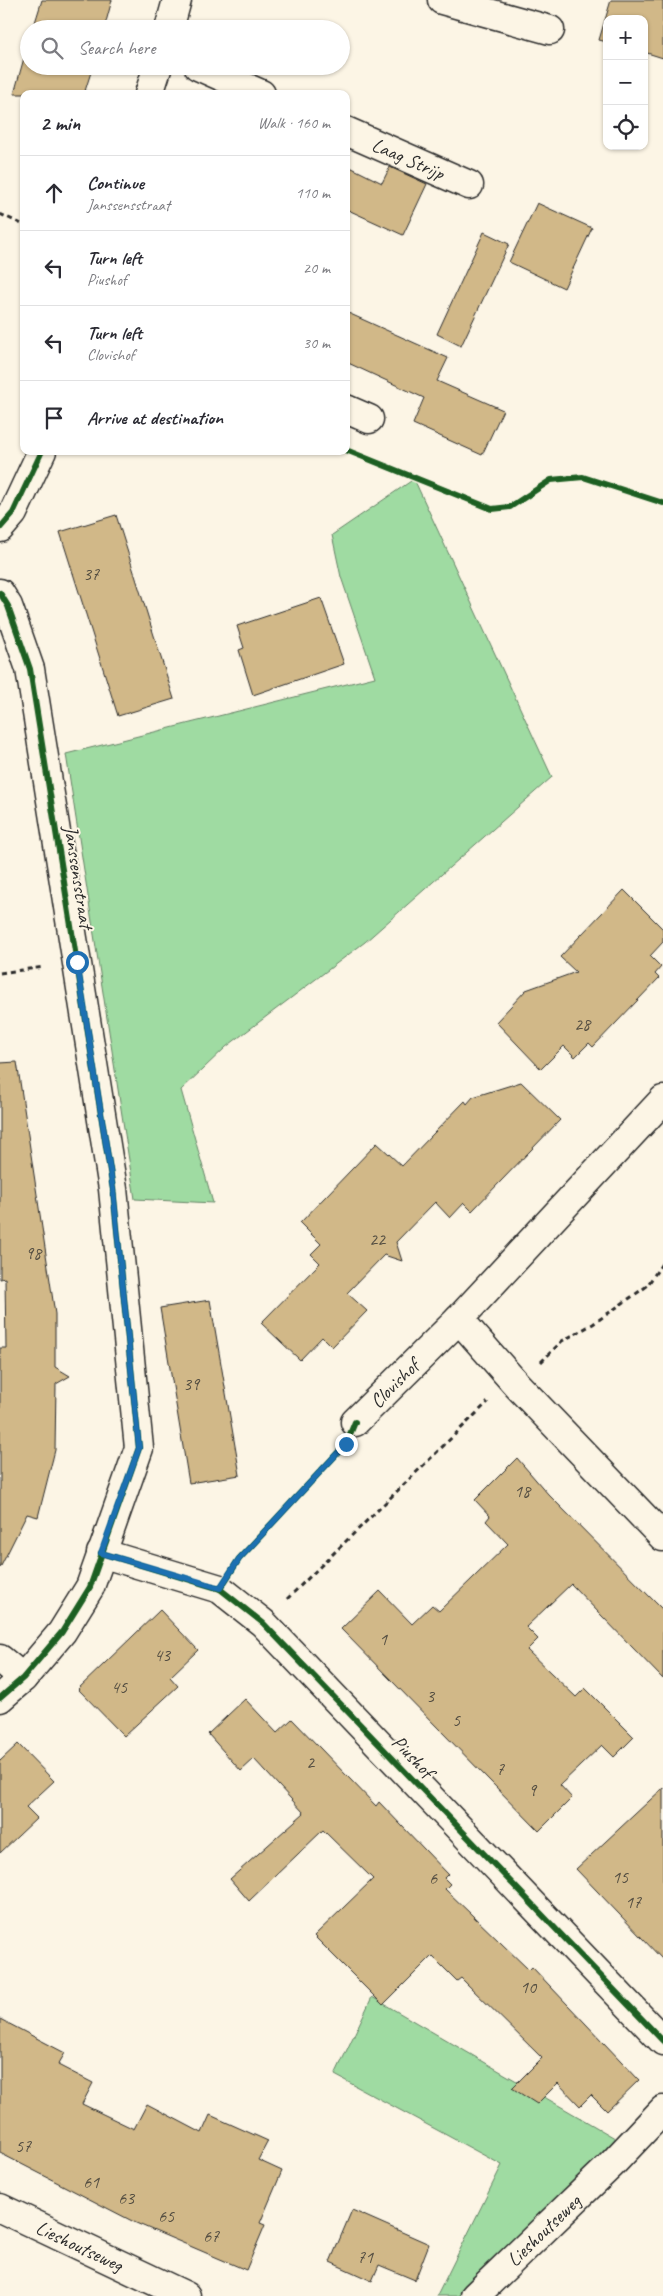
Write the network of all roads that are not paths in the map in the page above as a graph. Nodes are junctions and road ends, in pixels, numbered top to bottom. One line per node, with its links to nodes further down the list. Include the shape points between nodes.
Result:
1 (177, 0): 3 (street)
2 (442, 0): 4 (street)
3 (171, 20)
4 (550, 30)
5 (155, 75): 7 (street)
6 (218, 75): 8 (street)
7 (150, 90)
8 (252, 90)
9 (350, 133): 10 (street, Laag Strijp)
10 (469, 185)
11 (40, 455): 12 (street, via 13,513)
12 (0, 528)
13 (0, 593): 18 (street, Janssensstraat, via 8,606 30,669 113,1189 139,1448)
14 (663, 1100): 15 (street, Clovishof)
15 (459, 1319): 16 (street, Clovishof); 17 (street, via 517,1385)
16 (354, 1422)
17 (663, 1537)
18 (101, 1553): 20 (street, Janssensstraat, via 90,1587 62,1632); 22 (street, Piushof, via 220,1588 263,1622)
19 (0, 1658): 20 (street)
20 (23, 1678): 21 (street, Janssensstraat)
21 (0, 1698)
22 (663, 2041)
23 (663, 2110): 26 (street, Lieshoutseweg, via 612,2164)
24 (0, 2208): 25 (street, Lieshoutseweg)
25 (186, 2296)
26 (475, 2296)

